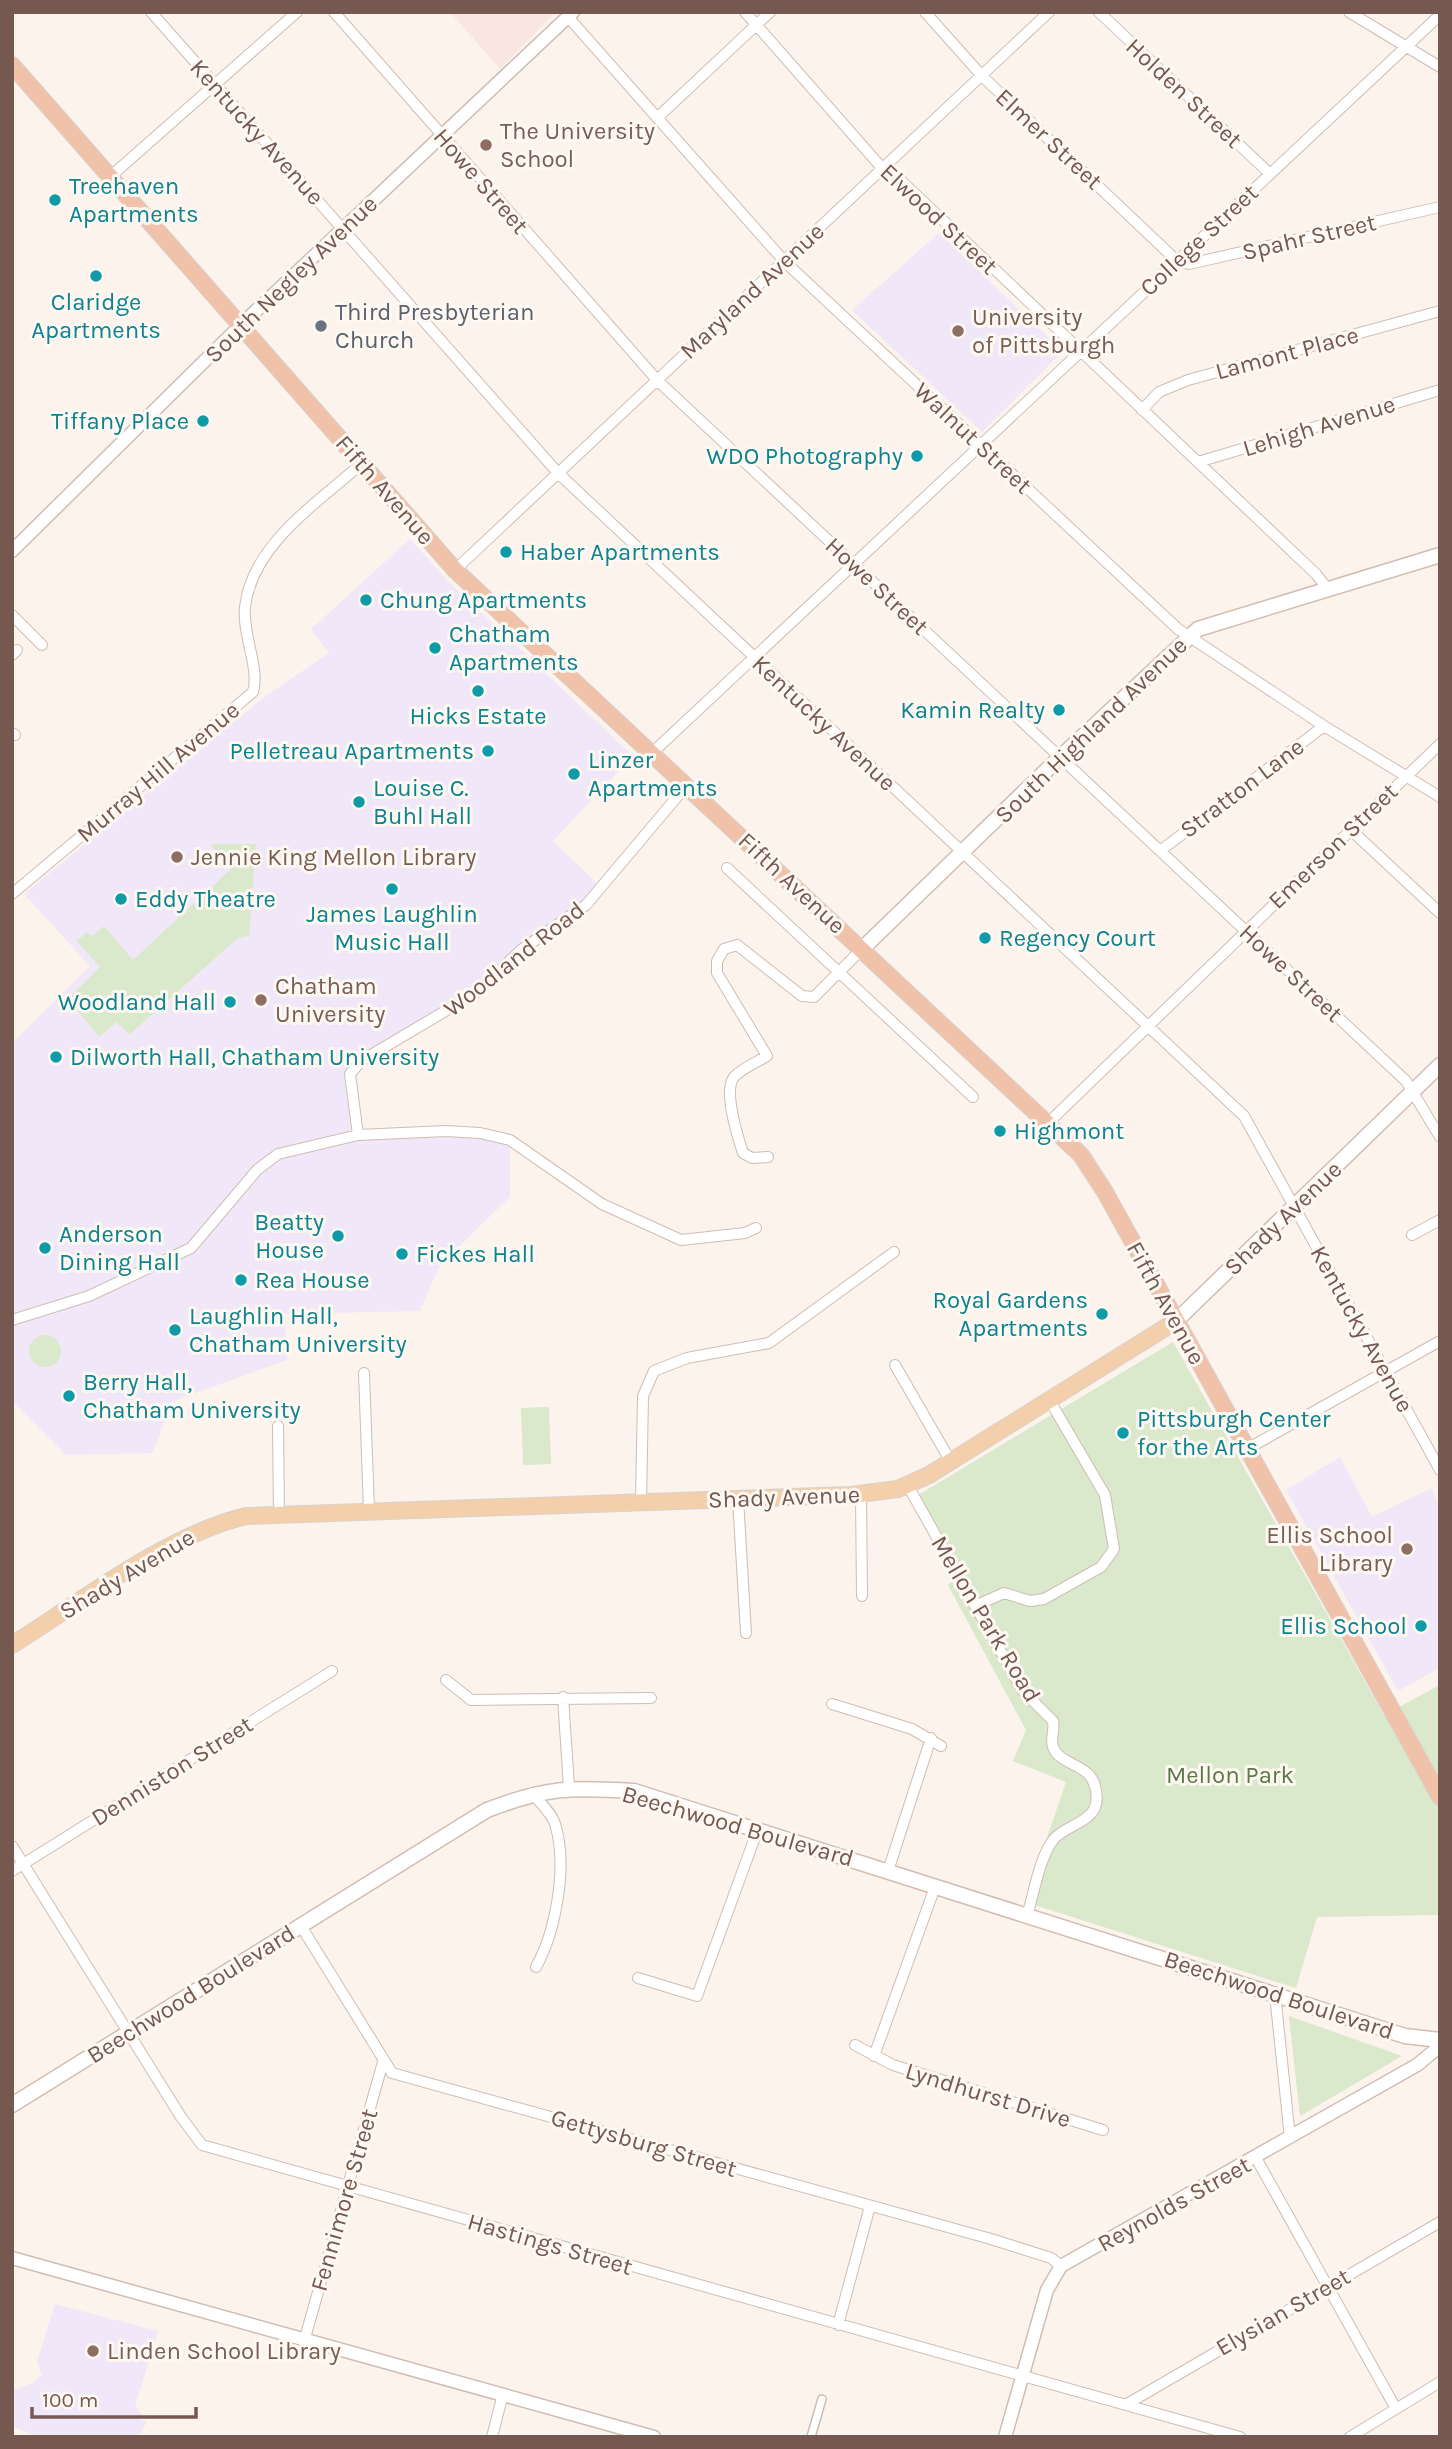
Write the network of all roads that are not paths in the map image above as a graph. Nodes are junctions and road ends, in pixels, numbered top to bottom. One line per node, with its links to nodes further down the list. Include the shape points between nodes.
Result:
1 (151, 12): 17 (street, Kentucky Avenue)
2 (297, 12): 17 (street)
3 (334, 12): 19 (street, Howe Street)
4 (746, 12): 12 (street, Elwood Street)
5 (770, 12): 12 (street)
6 (925, 12): 16 (street, Elmer Street)
7 (1049, 12): 16 (street, Maryland Avenue)
8 (1098, 12): 21 (street, Holden Street)
9 (1349, 12): 13 (street)
10 (568, 14): 18 (street, Walnut Street); 19 (street, South Negley Avenue)
11 (1440, 15): 13 (street, College Street)
12 (757, 25): 18 (street); 20 (street, Elwood Street)
13 (1406, 47): 15 (street); 21 (street, College Street)
14 (12, 65): 22 (highway, Fifth Avenue)
15 (1440, 67)
16 (982, 76): 20 (street, Maryland Avenue); 26 (street, Elmer Street)
17 (215, 83): 22 (street); 24 (street, Kentucky Avenue)
18 (659, 117): 25 (street, Walnut Street)
19 (443, 135): 24 (street, South Negley Avenue); 30 (street, Howe Street)
20 (882, 168): 25 (street, Maryland Avenue); 29 (street, Elwood Street, via 892,172)
21 (1269, 173): 26 (street, College Street)
22 (111, 176): 28 (highway, Fifth Avenue)
23 (1440, 207): 26 (street, Spahr Street, via 1189,264)
24 (343, 228): 28 (street, South Negley Avenue); 36 (street, Kentucky Avenue)
25 (784, 261): 30 (street, Maryland Avenue); 33 (street, Walnut Street)
26 (1177, 261): 29 (street, College Street)
27 (1440, 311): 32 (street, Lamont Place, via 1188,380 1159,392)
28 (240, 326): 35 (highway, Fifth Avenue); 37 (street, South Negley Avenue)
29 (1079, 352): 32 (street, Elwood Street); 33 (street, College Street)
30 (657, 380): 36 (street, Maryland Avenue); 39 (street, Howe Street)
31 (1440, 390): 34 (street, Lehigh Avenue)
32 (1142, 410): 34 (street, Elwood Street)
33 (981, 445): 39 (street, College Street); 43 (street, Walnut Street)
34 (1198, 462): 41 (street, Elwood Street)
35 (362, 463): 40 (highway, Fifth Avenue); 57 (street, Murray Hill Avenue, via 283,534 254,576 245,606 246,641 256,681 253,692)
36 (558, 473): 40 (street, Maryland Avenue); 45 (street, Kentucky Avenue)
37 (12, 551)
38 (1440, 555): 41 (main road, South Highland Avenue)
39 (853, 564): 45 (street, College Street); 49 (street, Howe Street)
40 (454, 570): 48 (highway, Fifth Avenue)
41 (1327, 588): 43 (main road, South Highland Avenue, via 1198,629)
42 (12, 615): 44 (street)
43 (1187, 637): 46 (street, Walnut Street); 49 (main road, South Highland Avenue)
44 (42, 645)
45 (754, 658): 48 (street, College Street); 55 (street, Kentucky Avenue)
46 (1324, 726): 50 (street, Walnut Street); 54 (street, Stratton Lane)
47 (1440, 744): 50 (street, Emerson Street)
48 (652, 752): 51 (highway, Fifth Avenue)
49 (1060, 757): 54 (street, Howe Street); 55 (main road, South Highland Avenue)
50 (1407, 776): 52 (street, Walnut Street); 53 (street, Emerson Street)
51 (687, 785): 60 (highway, Fifth Avenue); 67 (street, Woodland Road, via 586,905 521,950 480,991 361,1061 350,1074)
52 (1440, 797)
53 (1351, 830): 58 (street); 59 (street, Emerson Street)
54 (1160, 851): 59 (street, Howe Street)
55 (963, 852): 60 (main road, South Highland Avenue); 62 (street, Kentucky Avenue)
56 (727, 868): 61 (street)
57 (12, 894)
58 (1440, 913)
59 (1245, 930): 62 (street, Emerson Street); 64 (street, Howe Street)
60 (862, 949): 61 (street); 66 (highway, Fifth Avenue)
61 (839, 972): 65 (street); 69 (street, via 814,997 802,996 737,946 724,949 717,961 718,973 766,1056 734,1077 729,1087 736,1133 743,1153 752,1158)
62 (1147, 1025): 66 (street, Emerson Street); 70 (street, Kentucky Avenue, via 1244,1116)
63 (1440, 1065): 64 (main road, Shady Avenue)
64 (1414, 1091): 68 (street, Howe Street); 70 (main road, Shady Avenue)
65 (973, 1097)
66 (1047, 1124): 76 (highway, Fifth Avenue, via 1081,1155)
67 (358, 1135): 72 (street, via 446,1131 510,1140 601,1205 681,1240); 75 (street, via 278,1154 257,1170 191,1248 89,1296)
68 (1440, 1138)
69 (768, 1157)
70 (1295, 1208): 76 (main road, Shady Avenue); 79 (street, Kentucky Avenue)
71 (1440, 1220): 73 (street)
72 (756, 1228)
73 (1412, 1235)
74 (894, 1252): 89 (street, via 769,1343 687,1358 654,1371 643,1396)
75 (12, 1320)
76 (1176, 1321): 81 (main road, Shady Avenue); 83 (highway, Fifth Avenue)
77 (1440, 1341): 79 (street)
78 (895, 1365): 84 (street)
79 (1385, 1370): 83 (street); 85 (street, Kentucky Avenue)
80 (364, 1373): 90 (street)
81 (1050, 1401): 84 (main road, Shady Avenue); 93 (street, via 1108,1501 1112,1555 1101,1567 1044,1599 1030,1601 1004,1593)
82 (278, 1426): 91 (street)
83 (1247, 1449): 105 (highway, Fifth Avenue)
84 (951, 1462): 86 (main road, Shady Avenue)
85 (1440, 1470)
86 (908, 1486): 87 (main road, Shady Avenue); 93 (street, Mellon Park Road)
87 (861, 1494): 88 (main road, Shady Avenue); 92 (street)
88 (738, 1499): 89 (main road, Shady Avenue); 94 (street)
89 (640, 1502): 90 (main road, Shady Avenue)
90 (369, 1510): 91 (main road, Shady Avenue)
91 (279, 1513): 95 (main road, Shady Avenue, via 212,1524 181,1539)
92 (862, 1596)
93 (975, 1606): 112 (street, Mellon Park Road, via 1023,1691 1052,1719 1055,1752 1086,1770 1095,1786 1090,1815 1052,1842)
94 (746, 1633)
95 (12, 1645)
96 (331, 1671): 108 (street, Denniston Street)
97 (446, 1681): 98 (street, via 471,1700)
98 (563, 1698): 99 (street); 103 (street)
99 (651, 1698)
100 (832, 1704): 101 (street)
101 (931, 1738): 102 (street); 110 (street)
102 (942, 1746)
103 (569, 1787): 104 (main road, Beechwood Boulevard); 106 (main road, Beechwood Boulevard, via 634,1791)
104 (532, 1793): 113 (main road, Beechwood Boulevard, via 487,1810); 114 (street, via 555,1822 560,1877 556,1914)
105 (1440, 1797)
106 (758, 1829): 110 (main road, Beechwood Boulevard); 115 (street, via 697,1996)
107 (12, 1846): 108 (street, Hastings Street)
108 (23, 1864): 109 (street, Denniston Street); 117 (street, Hastings Street)
109 (12, 1871)
110 (888, 1871): 111 (main road, Beechwood Boulevard)
111 (935, 1887): 112 (main road, Beechwood Boulevard); 121 (street, Lyndhurst Drive)
112 (1027, 1916): 116 (main road, Beechwood Boulevard)
113 (301, 1926): 117 (main road, Beechwood Boulevard); 122 (street, Gettysburg Street)
114 (536, 1968)
115 (638, 1978)
116 (1275, 1994): 118 (main road, Beechwood Boulevard, via 1405,2036); 125 (street)
117 (130, 2033): 123 (main road, Beechwood Boulevard); 127 (street, Hastings Street, via 202,2145)
118 (1440, 2040)
119 (855, 2045): 121 (street, Lyndhurst Drive)
120 (1440, 2046): 125 (street, Reynolds Street, via 1421,2063)
121 (874, 2056): 124 (street, Lyndhurst Drive)
122 (383, 2062): 127 (street, Fennimore Street); 128 (street, Gettysburg Street, via 391,2073)
123 (12, 2105)
124 (1103, 2130)
125 (1290, 2138): 126 (street, Reynolds Street)
126 (1256, 2158): 131 (street, Reynolds Street); 132 (street)
127 (347, 2186): 133 (street, Hastings Street); 134 (street, Fennimore Street)
128 (870, 2206): 131 (street, Gettysburg Street, via 1051,2258); 133 (street)
129 (1440, 2222): 132 (street, Elysian Street)
130 (12, 2258): 134 (street)
131 (1061, 2266): 135 (street, via 1047,2290)
132 (1328, 2286): 139 (street, Elysian Street); 140 (street)
133 (838, 2325): 135 (street, Hastings Street)
134 (305, 2337): 137 (street)
135 (1025, 2375): 139 (street, Hastings Street); 144 (street)
136 (1440, 2382): 140 (street)
137 (503, 2394): 141 (street); 142 (street)
138 (822, 2399): 143 (street)
139 (1126, 2404): 145 (street, Hastings Street)
140 (1395, 2407): 146 (street)
141 (492, 2437)
142 (654, 2437)
143 (811, 2437)
144 (1005, 2437)
145 (1240, 2437)
146 (1350, 2437)

